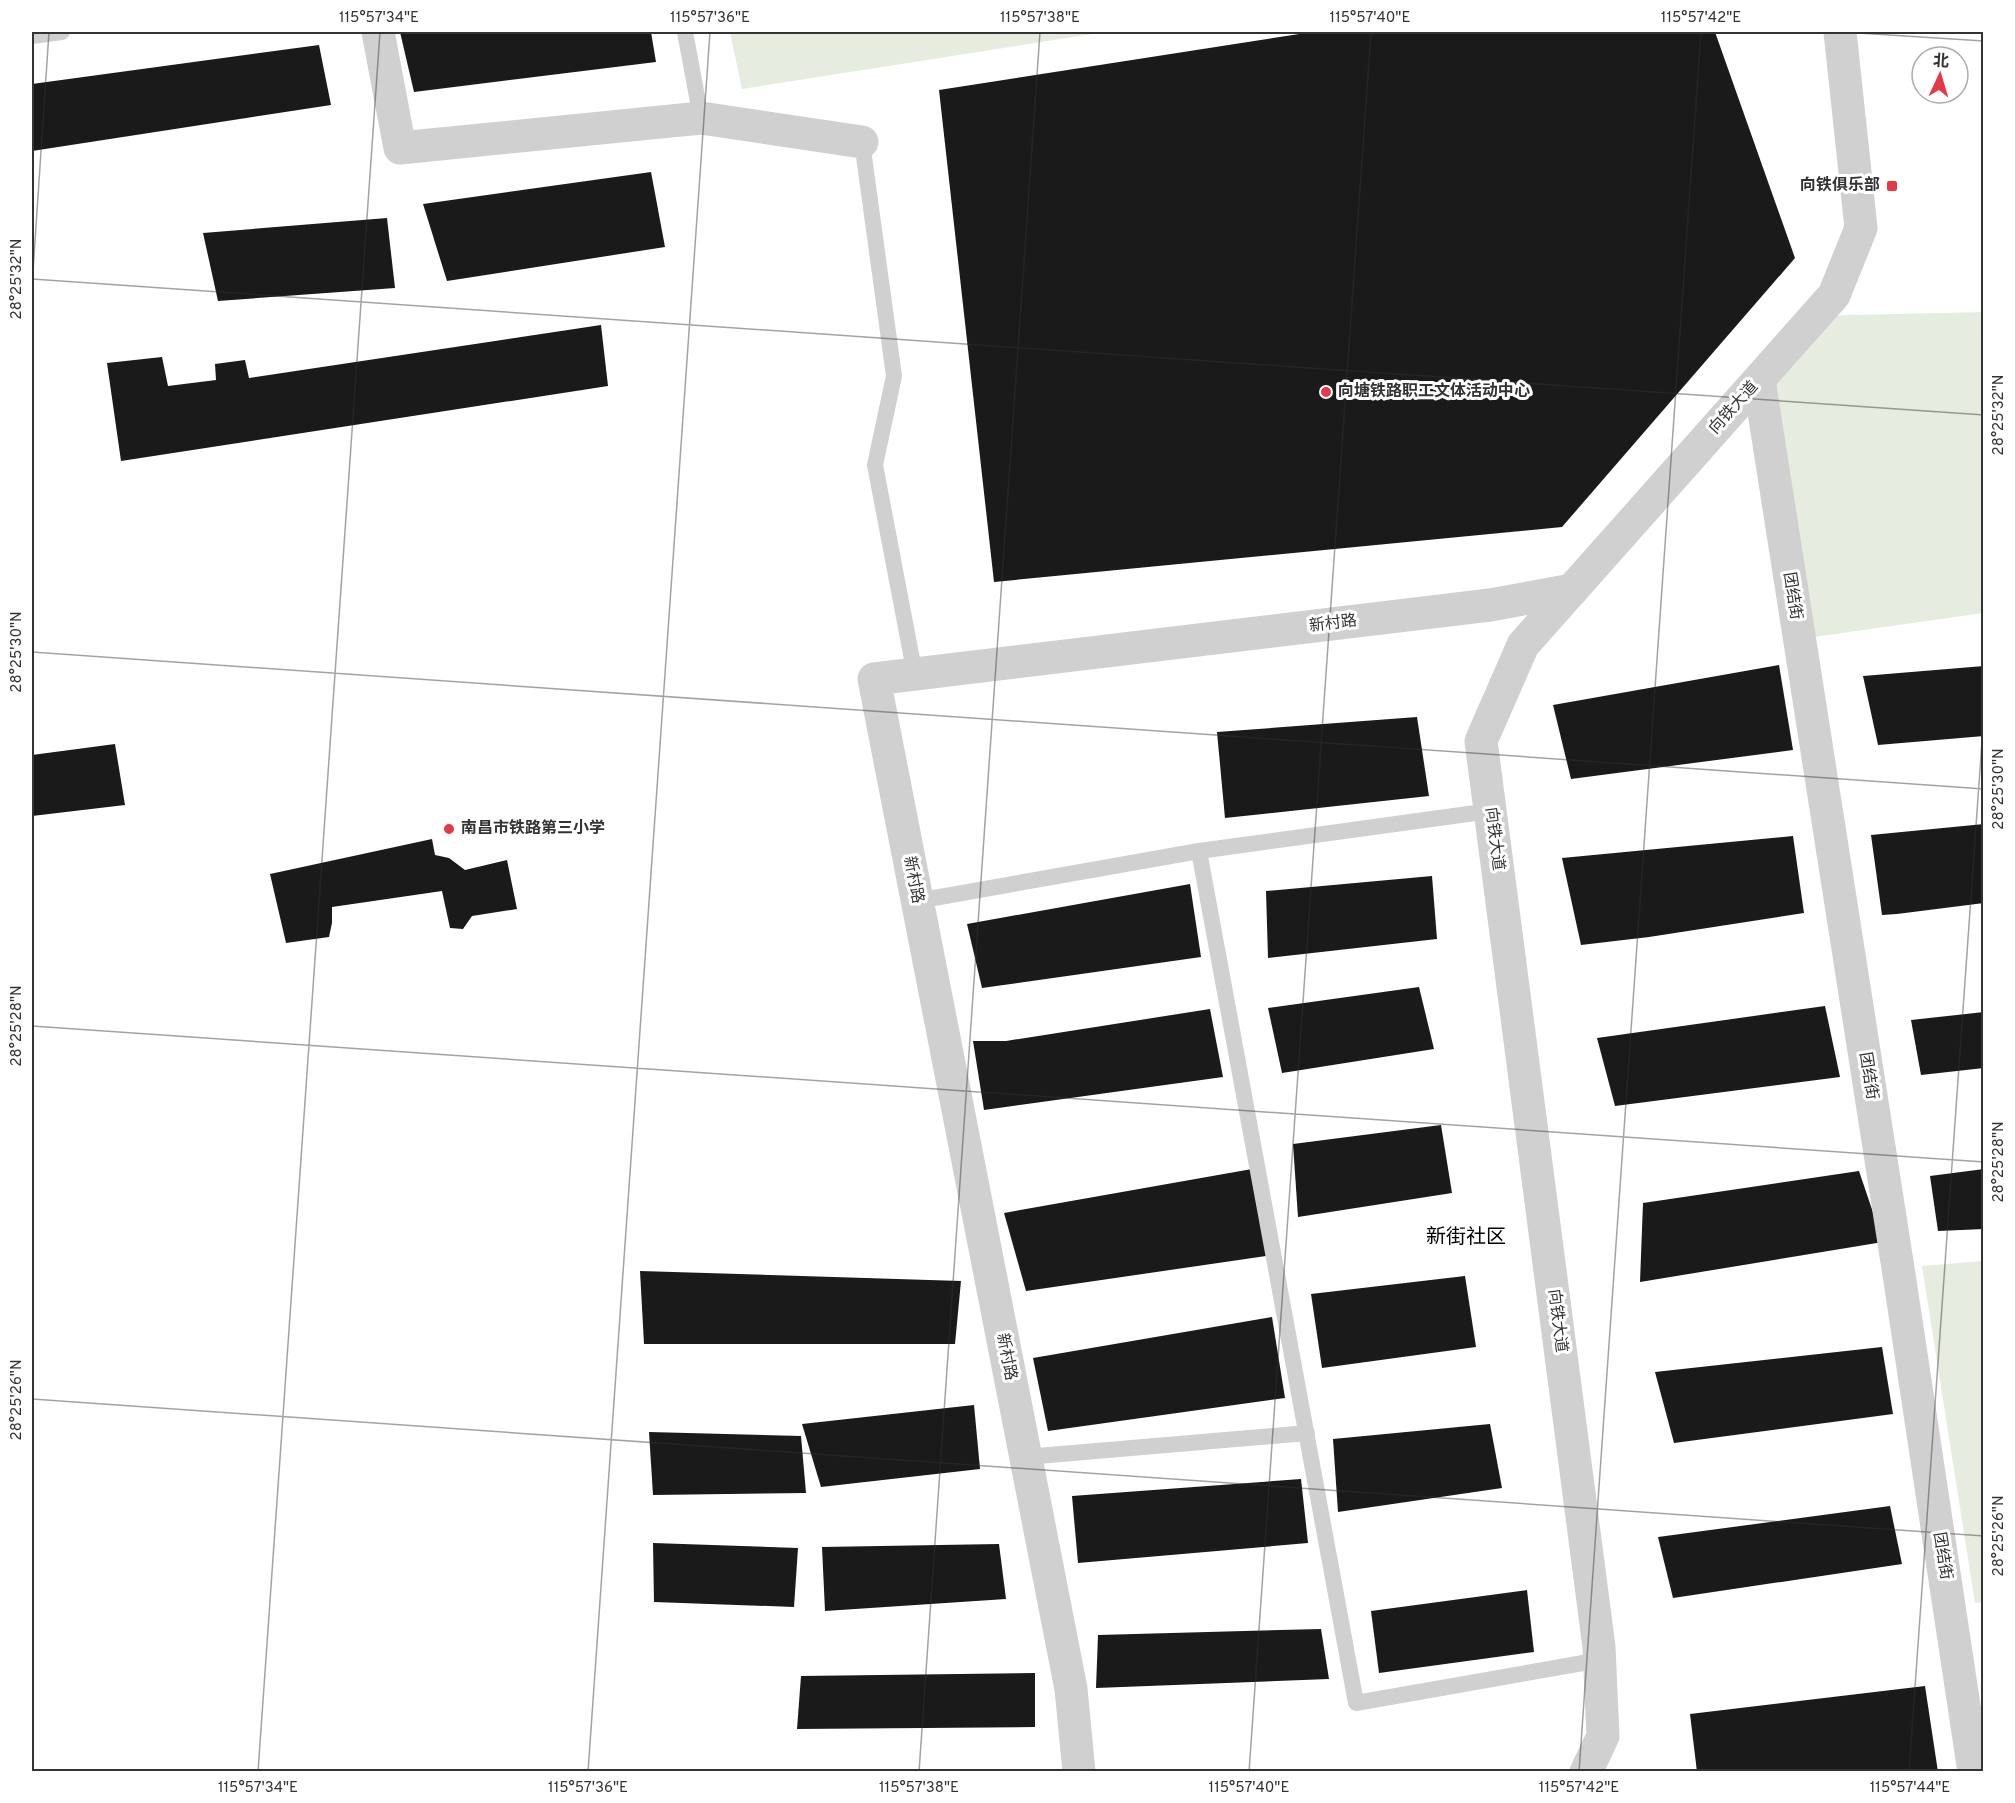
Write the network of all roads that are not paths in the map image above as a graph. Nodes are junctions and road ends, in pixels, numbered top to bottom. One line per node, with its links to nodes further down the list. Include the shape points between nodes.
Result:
1 (62, 32): 5 (lane)
2 (378, 32): 6 (street, via 400,148)
3 (685, 32): 6 (lane)
4 (1840, 32): 8 (street, 向铁大道, via 1861,228 1834,295)
5 (32, 36)
6 (701, 118): 7 (street)
7 (862, 142): 10 (lane, via 894,376 875,465)
8 (1759, 380): 9 (street, 向铁大道); 19 (street, 团结街)
9 (1572, 590): 10 (street, 新村路, via 1490,605); 11 (street, 向铁大道, via 1522,645 1481,741)
10 (915, 675): 13 (street, 新村路, via 874,680)
11 (1490, 811): 12 (lane); 16 (street, 向铁大道)
12 (1199, 851): 13 (lane); 14 (lane)
13 (917, 901): 15 (street, 新村路)
14 (1307, 1433): 15 (lane); 16 (lane, via 1356,1702)
15 (1026, 1458): 17 (street, 新村路, via 1071,1689)
16 (1600, 1660): 18 (street, 向铁大道, via 1603,1736)
17 (1079, 1772)
18 (1586, 1772)
19 (1974, 1772)

